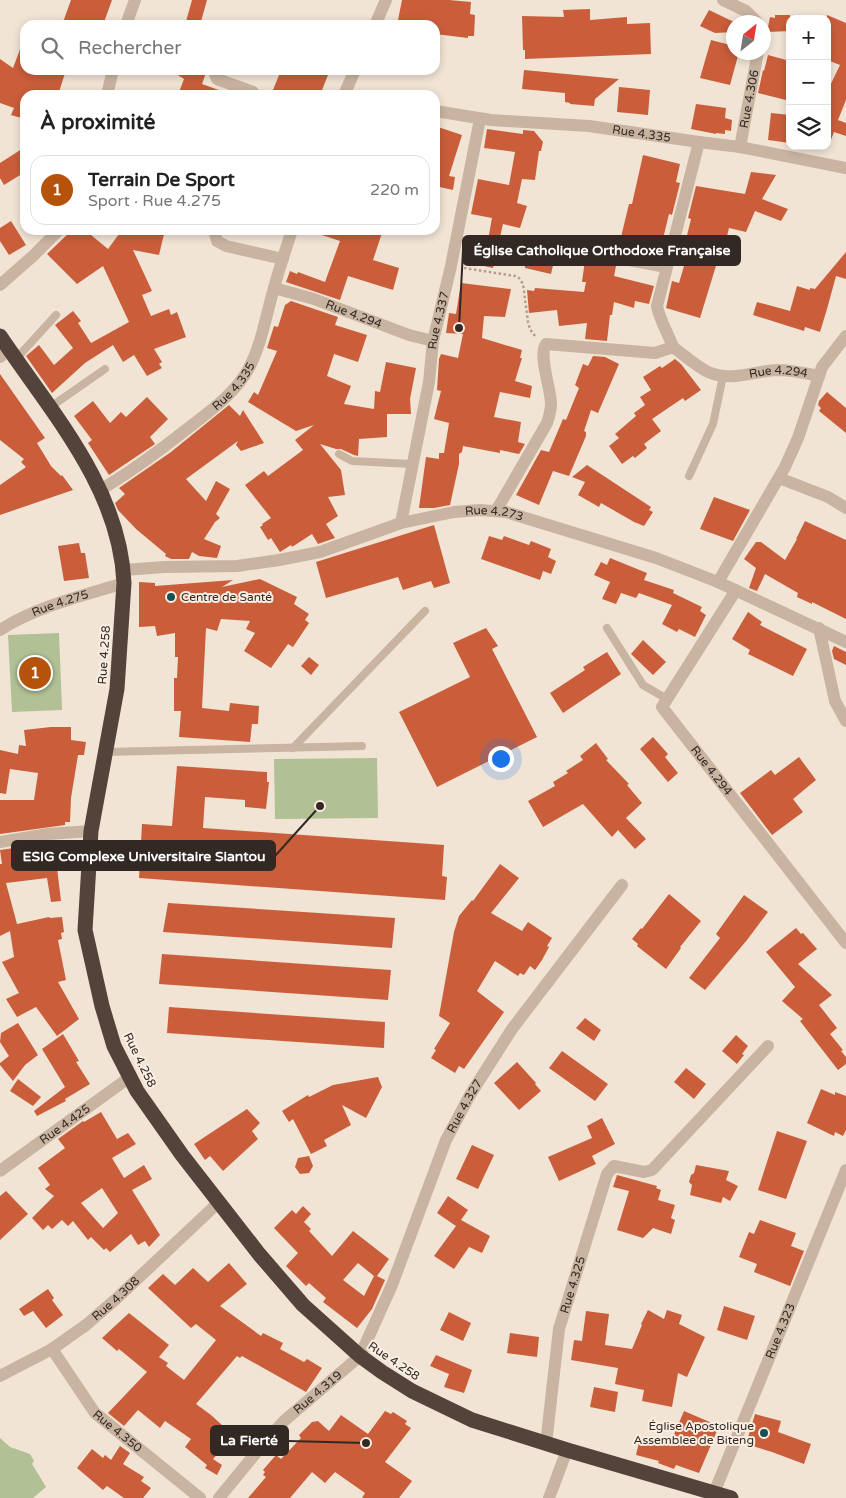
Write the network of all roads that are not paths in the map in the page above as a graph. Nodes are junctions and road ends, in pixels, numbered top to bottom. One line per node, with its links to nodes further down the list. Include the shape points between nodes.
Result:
1 (136, 0): 5 (street)
2 (386, 0): 6 (street)
3 (723, 0): 4 (street)
4 (750, 15)
5 (128, 20)
6 (377, 20)
7 (756, 60): 17 (street, Rue 4.306)
8 (112, 75): 11 (street)
9 (215, 75): 12 (street, via 217,79)
10 (353, 75): 13 (street)
11 (107, 90)
12 (247, 90)
13 (346, 90)
14 (440, 112): 15 (street, Rue 4.335)
15 (480, 119): 16 (street, Rue 4.335, via 589,126); 30 (street, Rue 4.337)
16 (700, 142): 17 (street, Rue 4.335); 24 (street)
17 (740, 147): 18 (street, Rue 4.335)
18 (846, 168)
19 (53, 235): 25 (street)
20 (215, 235): 23 (street, via 217,241 226,246)
21 (290, 235): 23 (street, Rue 4.335)
22 (572, 249): 24 (street)
23 (283, 259): 26 (street, Rue 4.335)
24 (666, 267): 31 (street, via 656,306)
25 (0, 285)
26 (274, 288): 30 (street, Rue 4.294); 41 (street, Rue 4.335, via 260,343 240,382 164,447)
27 (56, 315): 32 (lane)
28 (0, 336): 32 (highway, Rue 4.258)
29 (846, 336): 35 (street, via 822,367)
30 (434, 341): 38 (street, Rue 4.337, via 429,382)
31 (673, 347): 34 (street, Rue 4.294, via 708,372); 43 (street, via 655,353 546,344 543,353 550,386 550,414)
32 (8, 355): 36 (highway, Rue 4.258)
33 (105, 369): 36 (lane)
34 (723, 376): 35 (street, Rue 4.294, via 777,370); 39 (lane, via 713,424)
35 (819, 376): 40 (street, Rue 4.294, via 798,438)
36 (50, 408): 41 (highway, Rue 4.258)
37 (339, 454): 38 (lane, via 352,461)
38 (411, 464): 44 (street, Rue 4.337)
39 (689, 476)
40 (779, 478): 42 (street, via 828,497); 46 (street, Rue 4.294)
41 (100, 490): 45 (highway, Rue 4.258, via 118,541)
42 (846, 508)
43 (496, 511): 44 (street, Rue 4.273, via 454,512); 46 (street, Rue 4.273, via 656,558)
44 (401, 523): 45 (street, Rue 4.273, via 320,552 279,560 237,566 164,567)
45 (124, 577): 51 (street, Rue 4.275, via 42,608); 57 (highway, Rue 4.258, via 116,689)
46 (718, 582): 47 (street, Rue 4.273)
47 (736, 590): 50 (street, Rue 4.273); 53 (street)
48 (425, 611): 56 (lane)
49 (608, 628): 53 (lane, via 643,685)
50 (819, 628): 52 (street, Rue 4.273); 54 (street, via 835,701)
51 (0, 630)
52 (846, 642)
53 (667, 700): 61 (street, Rue 4.294, via 662,707)
54 (846, 722)
55 (362, 746): 56 (lane)
56 (293, 748): 57 (lane)
57 (105, 752): 58 (highway, Rue 4.258)
58 (91, 831): 59 (street); 63 (highway, Rue 4.258, via 85,930 102,1006)
59 (0, 842)
60 (622, 885): 68 (street, Rue 4.327, via 512,1029 470,1095 446,1140 392,1285)
61 (846, 943)
62 (768, 1046): 70 (street, Rue 4.325, via 648,1172 614,1166 607,1174 559,1329)
63 (130, 1077): 64 (street, Rue 4.425); 66 (highway, Rue 4.258, via 182,1156)
64 (0, 1171)
65 (846, 1171): 72 (street, Rue 4.323)
66 (219, 1202): 67 (street, Rue 4.308, via 116,1299); 68 (highway, Rue 4.258, via 303,1305)
67 (52, 1349): 69 (street, Rue 4.308); 73 (street, Rue 4.350, via 95,1413)
68 (360, 1356): 70 (highway, Rue 4.258, via 412,1391 472,1420); 74 (street, Rue 4.319, via 284,1421)
69 (0, 1376)
70 (546, 1444): 71 (highway, Rue 4.258)
71 (567, 1450): 72 (highway, Rue 4.258); 75 (street)
72 (714, 1493): 76 (highway, Rue 4.258)
73 (200, 1498)
74 (218, 1498)
75 (549, 1498)
76 (731, 1498)

